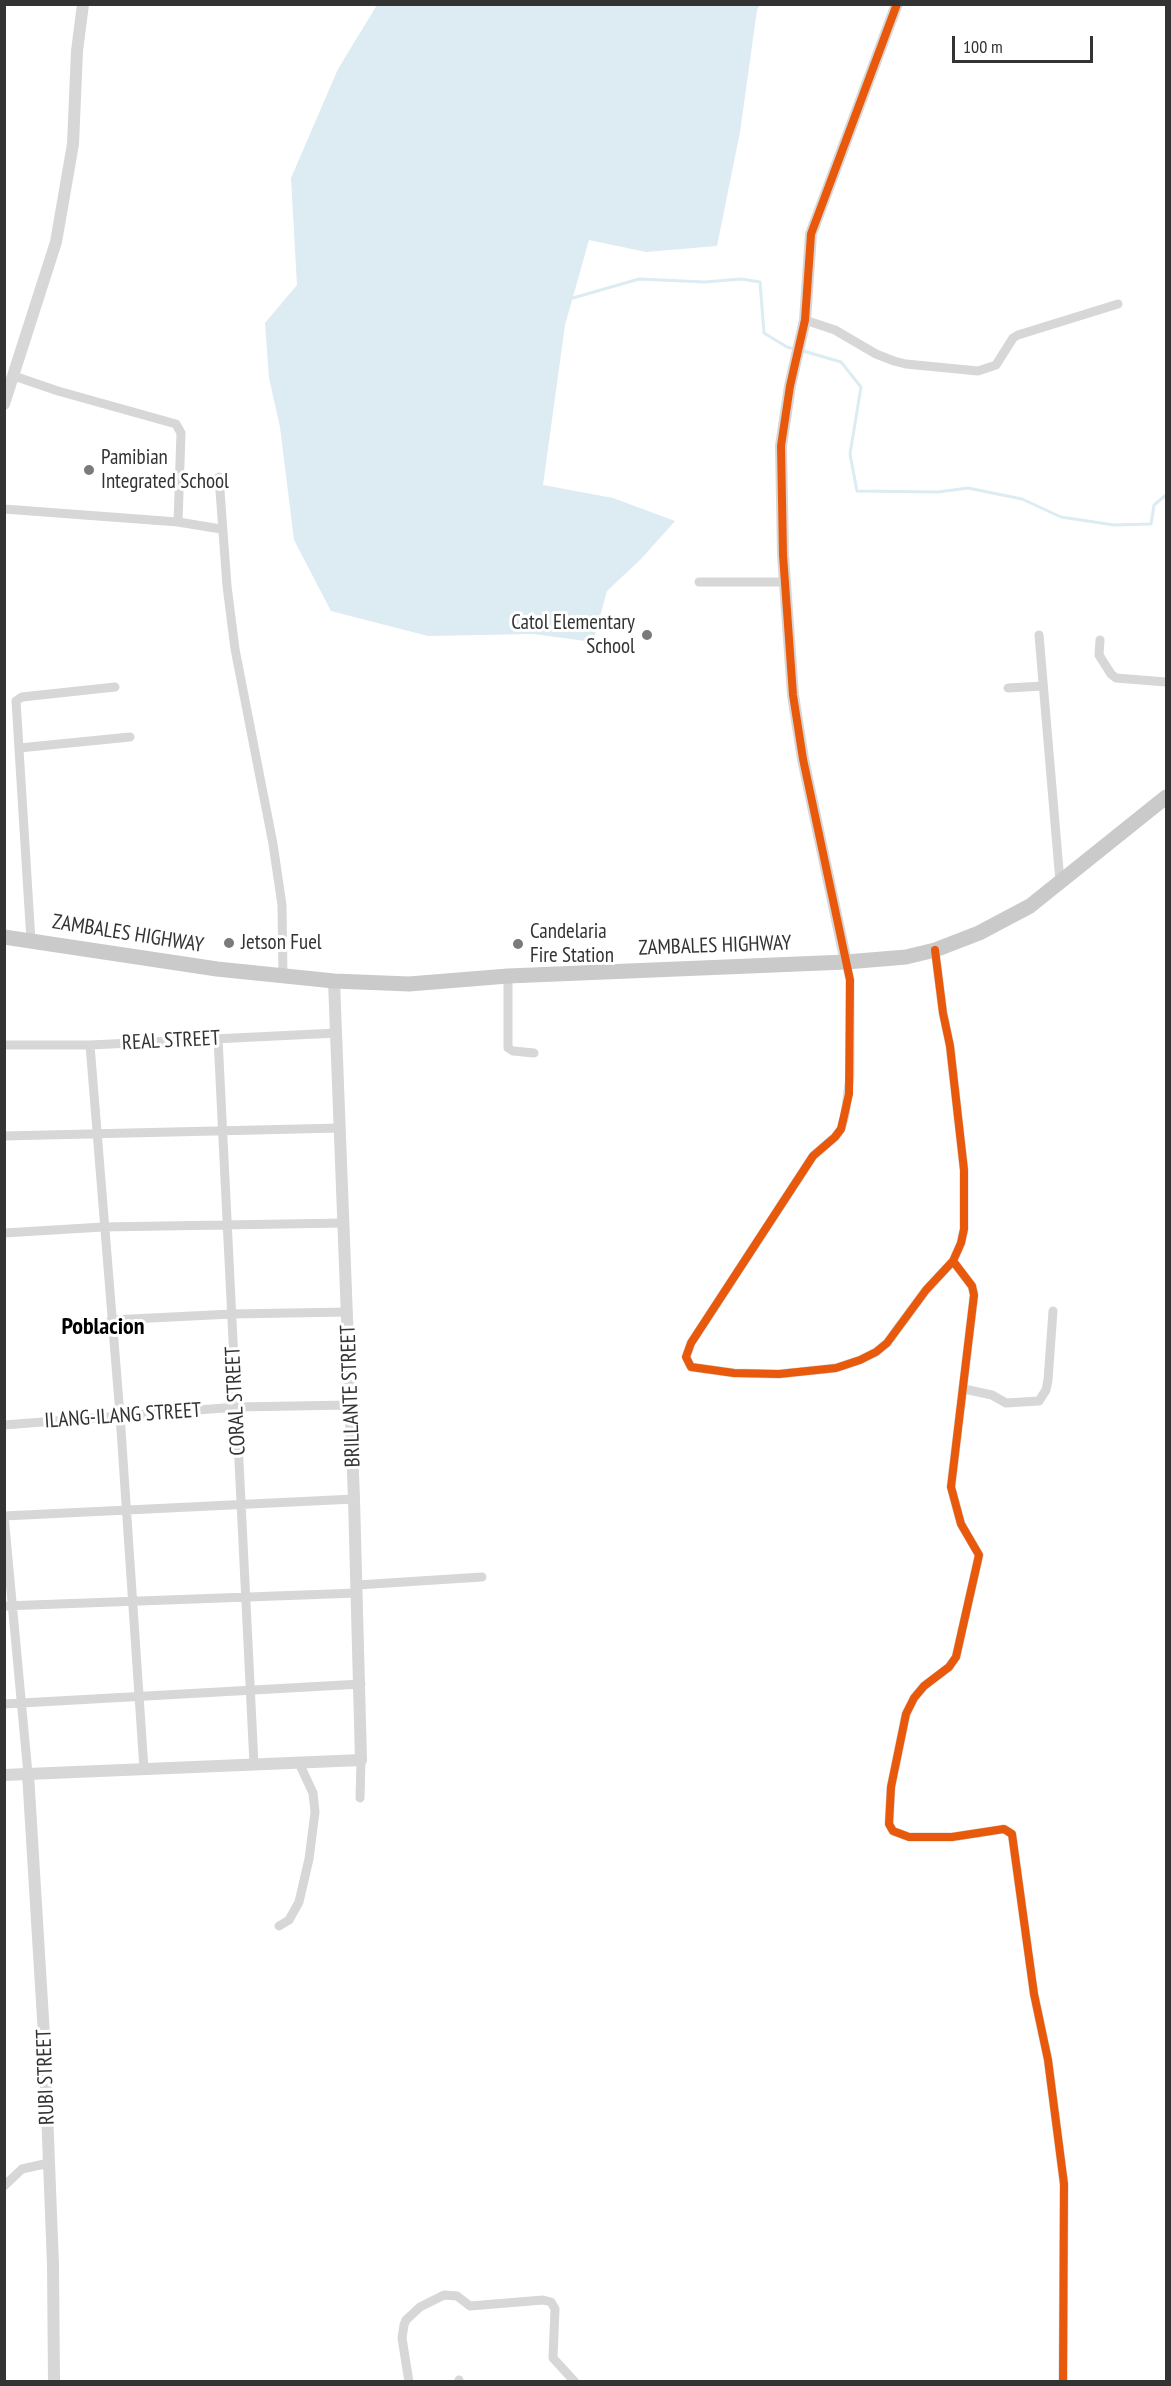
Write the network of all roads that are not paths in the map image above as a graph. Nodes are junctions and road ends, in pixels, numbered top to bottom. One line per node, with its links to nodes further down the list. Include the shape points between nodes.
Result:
1 (83, 4): 5 (street, via 73,144 56,242)
2 (897, 4): 4 (street, via 811,234)
3 (1118, 304): 4 (street, via 1018,335 1012,338 996,365 978,371 894,361 835,330)
4 (804, 323): 12 (street, via 781,446)
5 (14, 376): 6 (street); 9 (street, via 177,424 181,433)
6 (4, 404)
7 (219, 477): 10 (street)
8 (4, 509): 9 (street)
9 (178, 522): 10 (street)
10 (221, 529): 27 (street, via 235,649 282,905)
11 (699, 582): 12 (street)
12 (785, 582): 26 (street, via 794,706)
13 (1039, 635): 16 (street)
14 (1100, 640): 15 (street, via 1099,655 1116,678)
15 (1167, 682)
16 (1043, 686): 18 (street); 22 (street)
17 (115, 687): 20 (street, via 18,699)
18 (1008, 688)
19 (130, 737): 20 (street)
20 (19, 748): 24 (street)
21 (1167, 797): 22 (main road, ZAMBALES HIGHWAY)
22 (1060, 882): 25 (main road, ZAMBALES HIGHWAY, via 1005,920)
23 (4, 937): 24 (main road, ZAMBALES HIGHWAY)
24 (31, 941): 27 (main road, ZAMBALES HIGHWAY, via 177,964)
25 (936, 950): 26 (main road, ZAMBALES HIGHWAY); 43 (street, via 964,1170 964,1229)
26 (846, 962): 28 (main road, ZAMBALES HIGHWAY); 43 (street, via 850,980 850,1076 841,1129 803,1170 691,1343 686,1361 698,1369 779,1374 836,1368 860,1360 887,1343 926,1290)
27 (283, 975): 29 (main road, ZAMBALES HIGHWAY)
28 (508, 976): 29 (main road, ZAMBALES HIGHWAY, via 409,984); 34 (street, via 508,1048)
29 (334, 981): 30 (street, BRILLANTE STREET)
30 (337, 1033): 31 (street, REAL STREET); 35 (street, BRILLANTE STREET)
31 (218, 1038): 33 (street, REAL STREET); 36 (street, CORAL STREET)
32 (4, 1045): 33 (street, REAL STREET)
33 (90, 1045): 37 (street)
34 (534, 1053)
35 (340, 1128): 36 (street); 39 (street, BRILLANTE STREET)
36 (223, 1131): 37 (street); 40 (street, CORAL STREET)
37 (98, 1135): 38 (street); 41 (street)
38 (4, 1136)
39 (344, 1222): 40 (street); 45 (street, BRILLANTE STREET)
40 (226, 1226): 41 (street); 46 (street, CORAL STREET)
41 (103, 1227): 42 (street); 47 (street)
42 (4, 1233)
43 (953, 1262): 48 (street, via 972,1286 974,1295)
44 (1053, 1311): 48 (street, via 1047,1390 1039,1401 1006,1403 992,1395)
45 (348, 1312): 46 (street); 49 (street, BRILLANTE STREET)
46 (232, 1314): 47 (street); 50 (street, CORAL STREET)
47 (111, 1320): 51 (street)
48 (964, 1389): 80 (street, via 951,1488 961,1524 977,1548 978,1566 956,1657 919,1692 906,1714 891,1786 889,1824 893,1831 909,1838 952,1837 1004,1829 1012,1834 1063,2173)
49 (350, 1405): 50 (street, ILANG-ILANG STREET); 53 (street, BRILLANTE STREET)
50 (237, 1407): 51 (street, ILANG-ILANG STREET); 54 (street, CORAL STREET)
51 (120, 1415): 52 (street, ILANG-ILANG STREET); 55 (street)
52 (4, 1425)
53 (354, 1499): 54 (street); 58 (street, BRILLANTE STREET)
54 (240, 1504): 55 (street); 59 (street, CORAL STREET)
55 (126, 1509): 56 (street); 60 (street)
56 (4, 1516): 61 (street)
57 (482, 1577): 58 (street)
58 (357, 1589): 59 (street); 62 (street, BRILLANTE STREET)
59 (244, 1597): 60 (street); 63 (street, CORAL STREET)
60 (131, 1601): 61 (street); 64 (street)
61 (8, 1606): 65 (street)
62 (361, 1684): 63 (street); 67 (street, BRILLANTE STREET)
63 (250, 1691): 64 (street); 69 (street, CORAL STREET)
64 (140, 1696): 65 (street); 70 (street)
65 (21, 1703): 66 (street); 71 (street)
66 (4, 1704)
67 (361, 1760): 68 (street); 73 (street)
68 (299, 1763): 69 (street); 74 (street, via 311,1787 315,1812 299,1902 289,1920)
69 (254, 1764): 70 (street)
70 (144, 1769): 71 (street)
71 (28, 1774): 72 (street); 75 (street, RUBI STREET)
72 (4, 1775)
73 (360, 1798)
74 (279, 1926)
75 (49, 2163): 76 (street, via 22,2169); 77 (street, RUBI STREET)
76 (4, 2186)
77 (54, 2382)
78 (409, 2382): 79 (street, via 402,2338 406,2320 429,2302 452,2295 470,2306 551,2302 555,2309 553,2358)
79 (575, 2382)
80 (1063, 2382)

